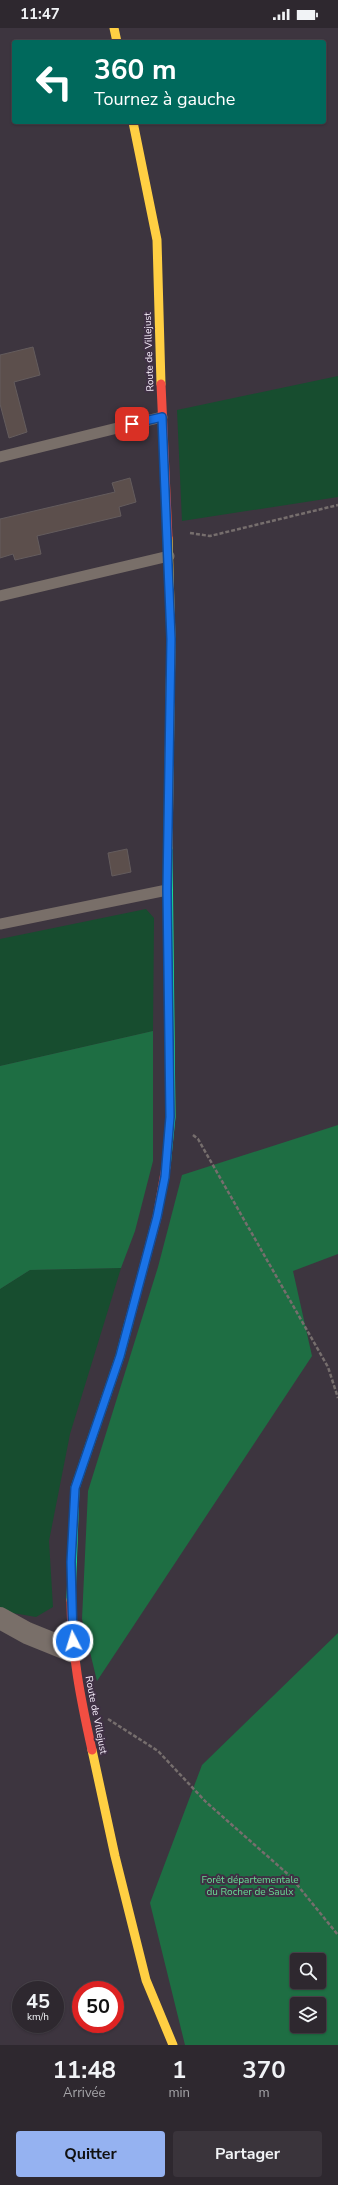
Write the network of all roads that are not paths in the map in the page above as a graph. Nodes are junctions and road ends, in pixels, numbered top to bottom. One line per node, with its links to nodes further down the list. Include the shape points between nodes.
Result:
1 (114, 28): 2 (main road)
2 (117, 40)
3 (133, 124): 4 (main road, Route de Villejust, via 157,240)
4 (162, 417): 5 (lane); 6 (main road, Route de Villejust)
5 (0, 457)
6 (169, 556): 7 (lane); 8 (main road, Route de Villejust, via 171,639)
7 (0, 596)
8 (167, 890): 9 (lane); 11 (main road, Route de Villejust, via 170,1117 165,1177 120,1356 75,1488 71,1562)
9 (0, 924)
10 (0, 1618): 11 (street, via 27,1633)
11 (74, 1652): 12 (main road, Route de Villejust, via 81,1701 115,1856 146,1980)
12 (173, 2045)

